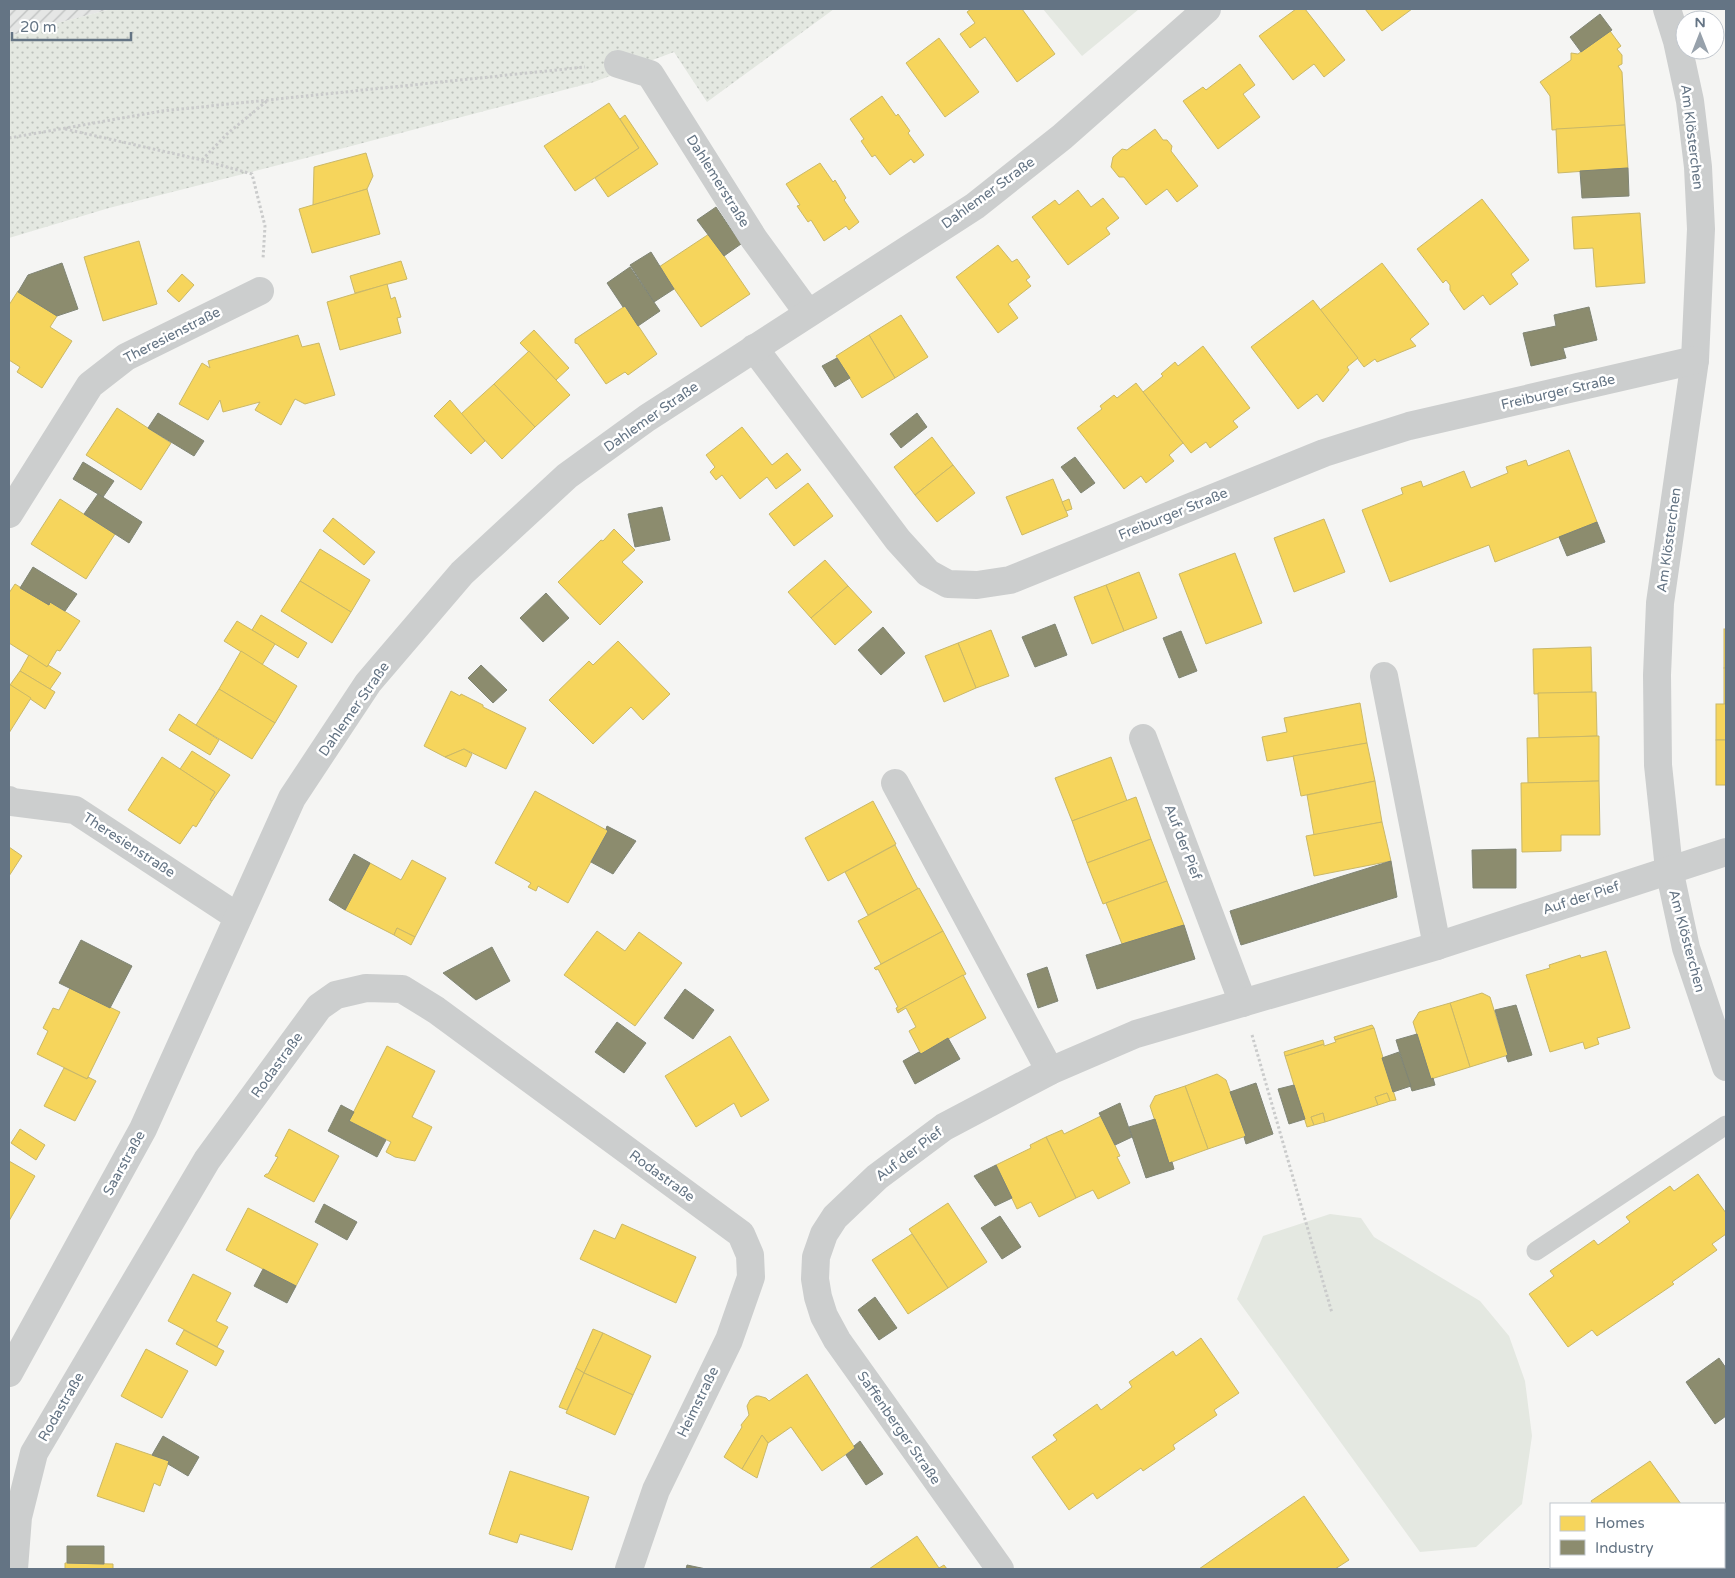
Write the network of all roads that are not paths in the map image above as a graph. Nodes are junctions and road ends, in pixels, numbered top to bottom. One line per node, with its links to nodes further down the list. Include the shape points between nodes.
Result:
1 (1207, 9): 5 (street, Dahlemer Straße, via 1062,137 974,206)
2 (1667, 9): 7 (street, Am Klösterchen, via 1690,101 1698,166 1701,229)
3 (618, 64): 5 (street, Dahlemerstraße, via 650,74 754,239)
4 (260, 291): 8 (street, Theresienstraße, via 126,357 90,385)
5 (808, 313): 6 (street, Dahlemer Straße)
6 (754, 348): 7 (street, Freiburger Straße, via 898,540 928,573 948,584 977,585 1010,580 1324,453 1409,426); 15 (street, Dahlemer Straße, via 647,418 567,476 462,573 368,683 292,798)
7 (1695, 360): 14 (street, Am Klösterchen, via 1660,603 1658,765)
8 (9, 514)
9 (1384, 676): 17 (street)
10 (1143, 738): 18 (street, Auf der Pief)
11 (895, 783): 20 (street)
12 (9, 800): 15 (street, Theresienstraße, via 76,810)
13 (1726, 852): 14 (street, Auf der Pief)
14 (1669, 869): 17 (street, Auf der Pief); 19 (street, Am Klösterchen, via 1686,948)
15 (238, 917): 16 (street, Dahlemer Straße)
16 (226, 946): 25 (street, Saarstraße, via 143,1129)
17 (1437, 946): 18 (street, Auf der Pief)
18 (1243, 1003): 20 (street, Auf der Pief, via 1136,1034)
19 (1726, 1067)
20 (1050, 1071): 24 (street, Auf der Pief, via 944,1127 878,1177 835,1217 824,1234 816,1257)
21 (1726, 1125): 23 (lane)
22 (740, 1234): 26 (street, Rodastraße, via 436,1010 402,989 366,988 336,994 319,1007 206,1160 34,1453 18,1517); 27 (street, Heimstraße, via 750,1255 752,1277 729,1340 656,1490)
23 (1536, 1251)
24 (815, 1279): 28 (street, Saffenberger Straße, via 824,1316 837,1340)
25 (9, 1373)
26 (14, 1569)
27 (629, 1569)
28 (1000, 1569)

